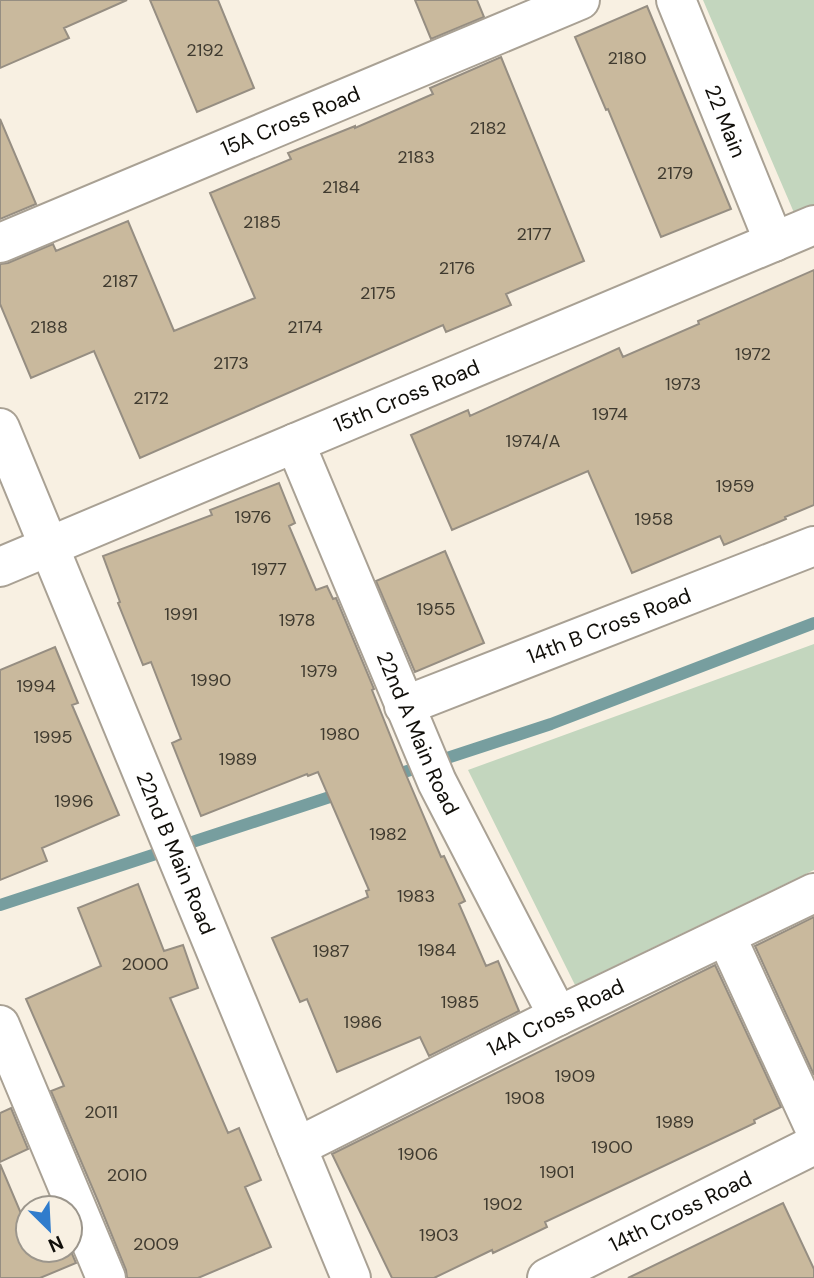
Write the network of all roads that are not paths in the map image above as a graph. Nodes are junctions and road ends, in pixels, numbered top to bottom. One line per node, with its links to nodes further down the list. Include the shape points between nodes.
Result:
1 (580, 0): 5 (street, 15A Cross Road)
2 (676, 0): 4 (street, 22 Main)
3 (814, 225): 4 (street, 15th Cross Road)
4 (774, 242): 7 (street, 15th Cross Road)
5 (0, 243)
6 (0, 428): 8 (street, 22nd B Main Road)
7 (295, 443): 8 (street, 15th Cross Road); 11 (street, 22nd A Main Road)
8 (48, 546): 10 (street, 15th Cross Road); 18 (street, 22nd B Main Road)
9 (814, 546): 11 (street, 14th B Cross Road)
10 (0, 567)
11 (404, 706): 14 (street, 22nd A Main Road, via 437,782)
12 (814, 893): 13 (street, 14A Cross Road)
13 (726, 936): 14 (street, 14A Cross Road); 16 (street)
14 (558, 1016): 18 (street, 14A Cross Road)
15 (0, 1025): 19 (street)
16 (814, 1127)
17 (814, 1145): 21 (street, 14th Cross Road)
18 (297, 1147): 20 (street, 22nd B Main Road)
19 (106, 1278)
20 (351, 1278)
21 (547, 1278)

